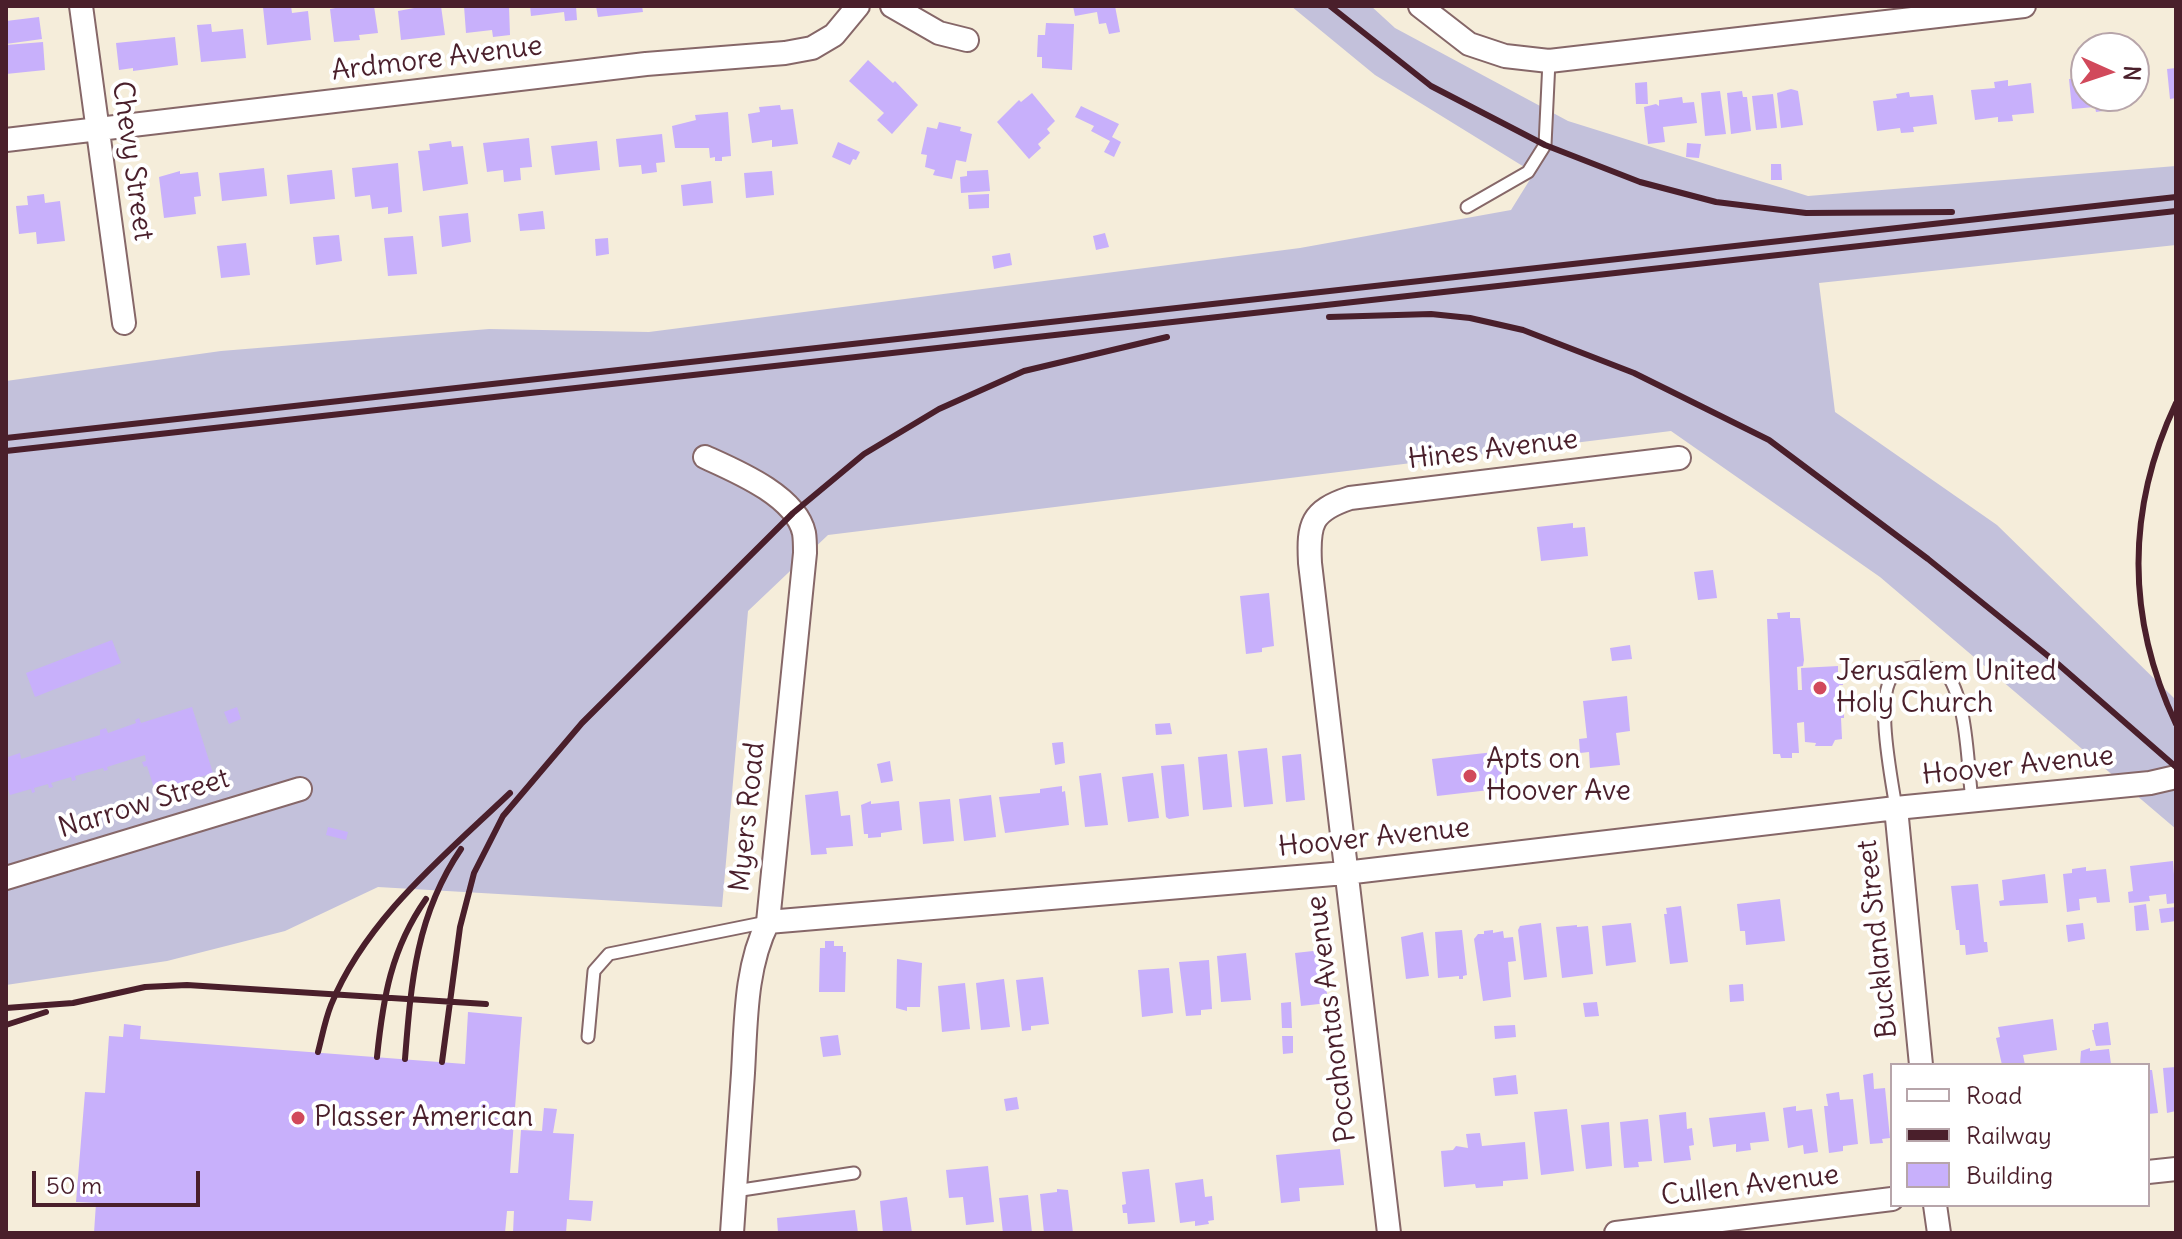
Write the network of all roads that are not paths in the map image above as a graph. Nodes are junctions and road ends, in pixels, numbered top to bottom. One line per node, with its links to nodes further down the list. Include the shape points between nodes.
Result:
1 (81, 6): 9 (street, Chevy Street)
2 (858, 6): 9 (street, Ardmore Avenue, via 834,35 812,48 785,53 646,64)
3 (892, 6): 7 (street, via 939,33)
4 (1420, 6): 8 (street, via 1469,44 1505,56)
5 (2024, 6): 6 (street)
6 (1824, 16): 8 (street)
7 (967, 40)
8 (1549, 61): 11 (lane, via 1545,145 1528,172)
9 (98, 130): 10 (street, Ardmore Avenue); 12 (street, Chevy Street)
10 (6, 140)
11 (1467, 207)
12 (124, 323)
13 (705, 457): 22 (street, Myers Road, via 781,500 804,531)
14 (1679, 458): 15 (street, Hines Avenue, via 1350,498)
15 (1319, 513): 20 (street, Pocahontas Avenue, via 1308,536)
16 (2176, 777): 18 (street, Hoover Avenue)
17 (300, 789): 21 (street, Narrow Street)
18 (1972, 800): 19 (street, Hoover Avenue); 19 (lane, via 1953,681 1944,670 1921,667 1896,673 1887,685 1886,734)
19 (1896, 808): 20 (street, Hoover Avenue); 24 (street, Buckland Street)
20 (1345, 873): 22 (street, Hoover Avenue); 32 (street, Pocahontas Avenue)
21 (6, 878)
22 (768, 922): 23 (lane, via 609,954 594,971); 28 (street, Myers Road, via 753,961)
23 (588, 1037)
24 (1921, 1063)
25 (2176, 1169): 26 (street)
26 (2150, 1172)
27 (854, 1173): 28 (lane)
28 (735, 1191): 31 (street, Myers Road)
29 (1890, 1199): 33 (street, Cullen Avenue)
30 (1935, 1207): 34 (street)
31 (732, 1233)
32 (1389, 1233)
33 (1616, 1233)
34 (1939, 1233)

